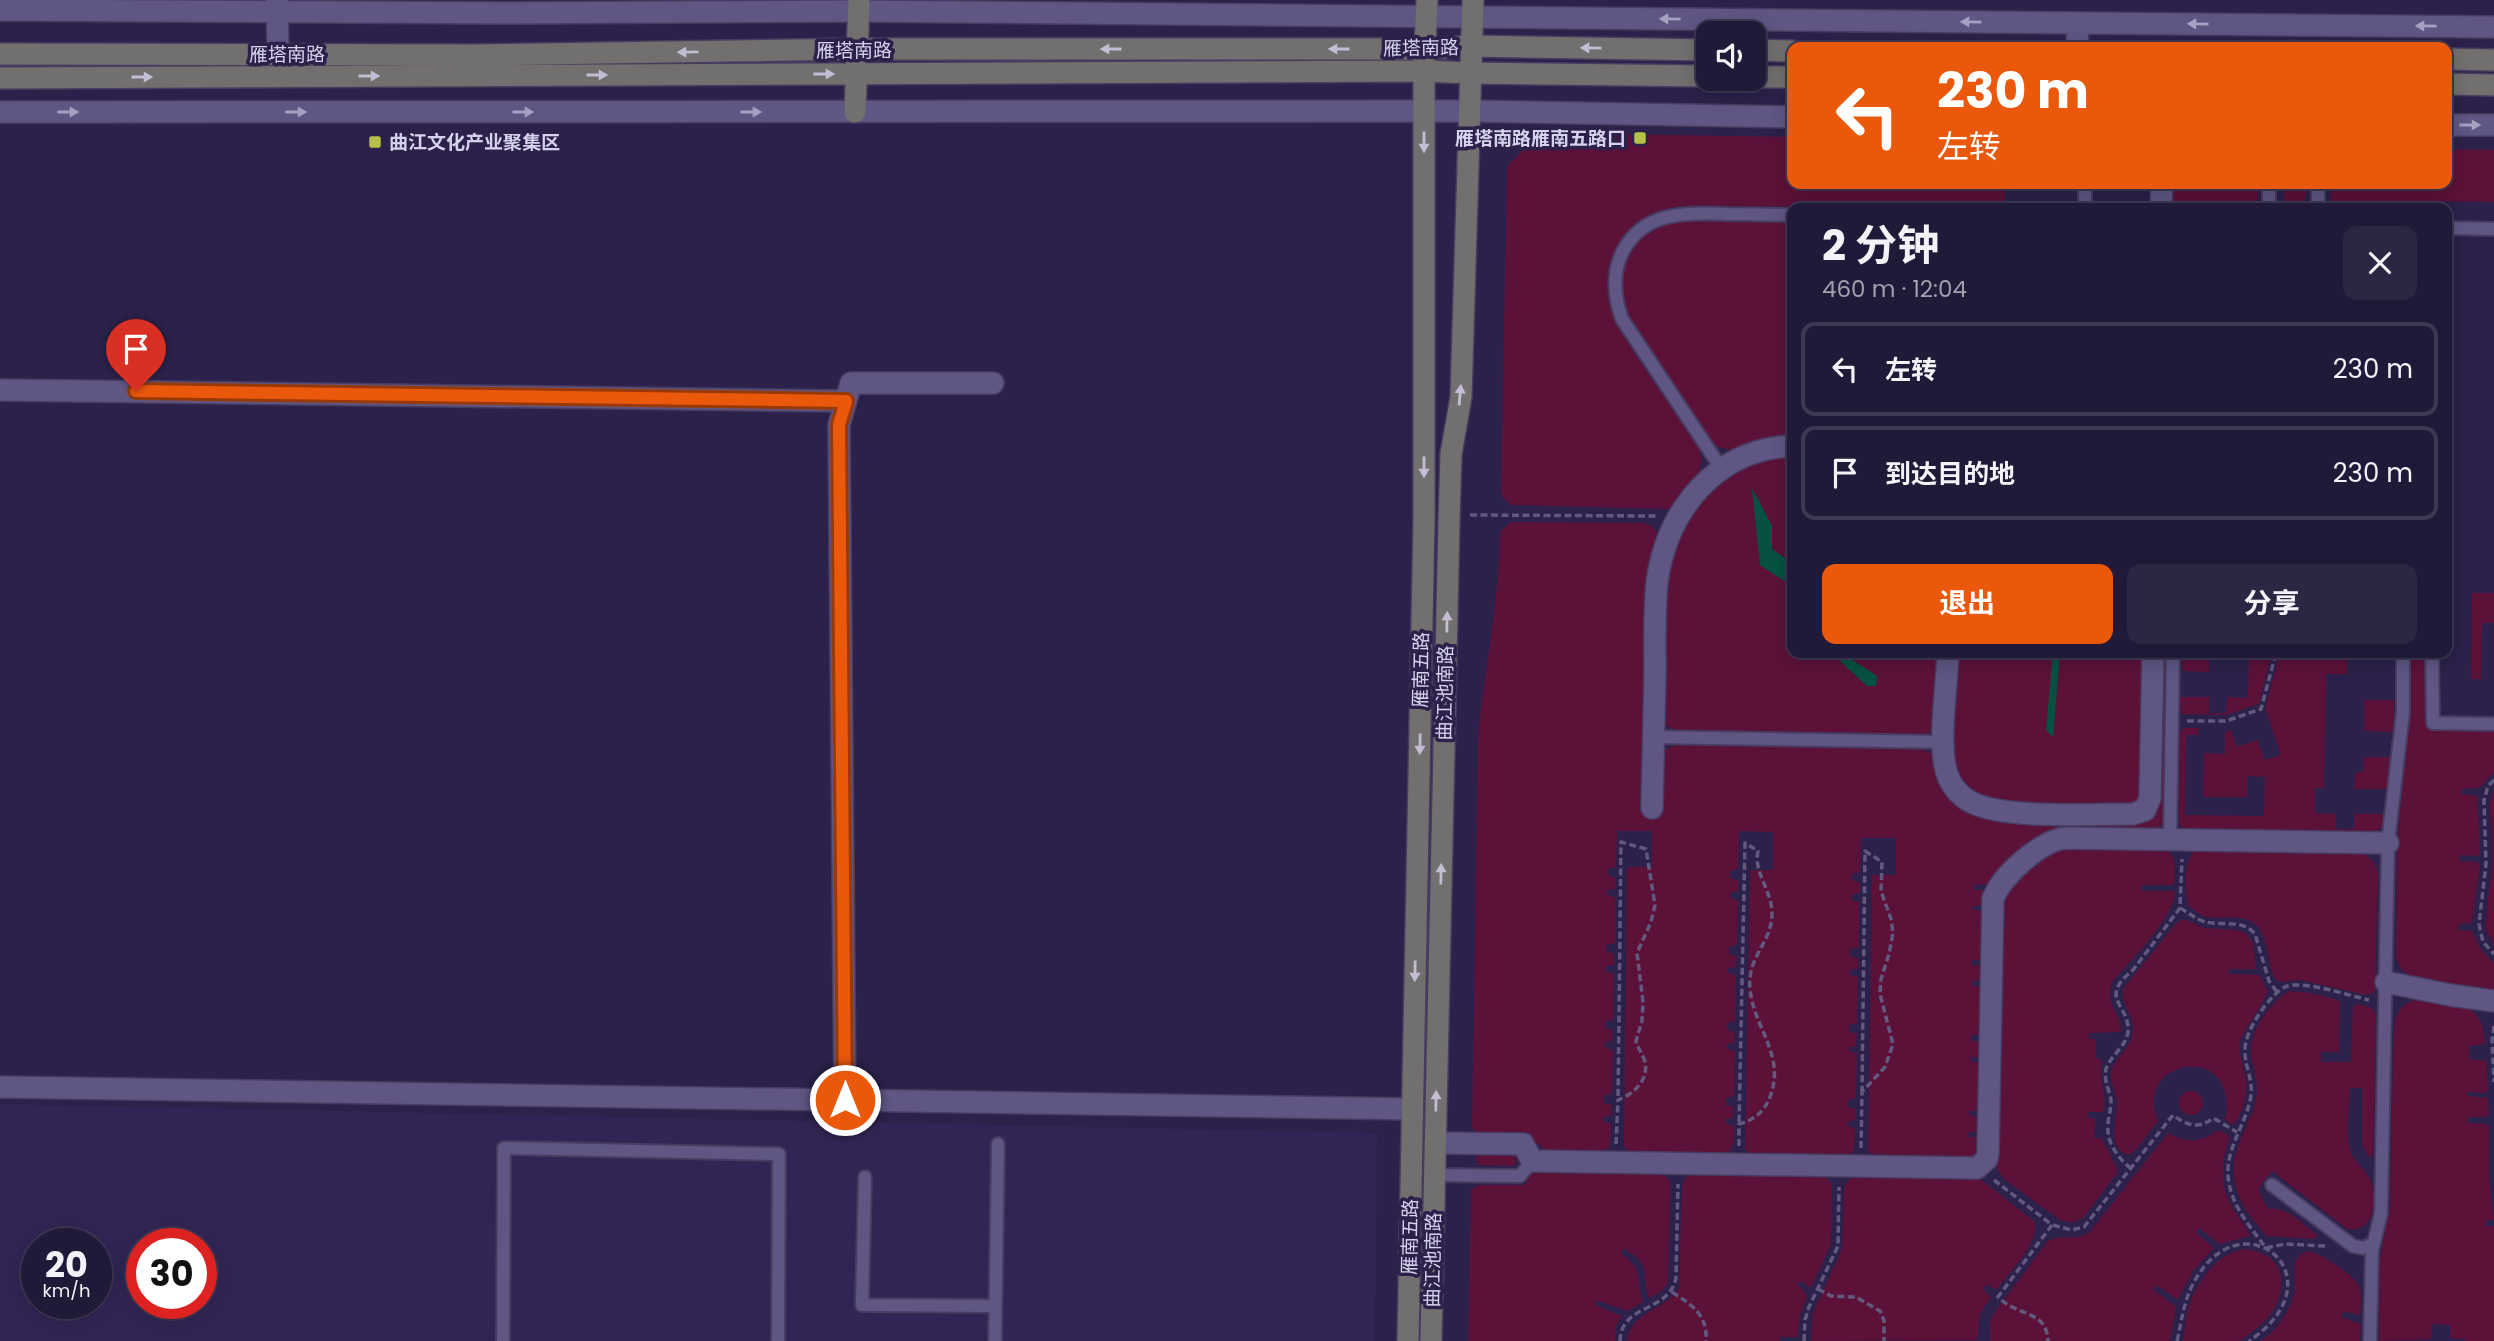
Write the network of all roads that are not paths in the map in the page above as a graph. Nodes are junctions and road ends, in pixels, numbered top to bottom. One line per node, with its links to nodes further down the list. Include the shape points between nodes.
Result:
1 (277, 6): 3 (street); 6 (street); 17 (street)
2 (859, 6): 3 (street); 4 (street); 11 (main road)
3 (516, 7)
4 (1427, 8): 5 (street); 12 (main road, 雁南五路)
5 (1473, 9): 7 (street, one-way to 5); 10 (main road)
6 (0, 10)
7 (2078, 23): 8 (street, one-way to 7); 9 (street)
8 (2494, 27)
9 (2077, 42)
10 (1472, 46): 12 (main road, 雁塔南路); 13 (main road, 雁塔南路, one-way to 10); 21 (main road, 曲江池南路)
11 (858, 49): 12 (main road, 雁塔南路, one-way to 11); 17 (main road, 雁塔南路, one-way to 17); 22 (main road)
12 (1426, 49): 20 (main road, 雁南五路)
13 (1696, 50)
14 (1766, 50): 15 (main road)
15 (1787, 51)
16 (0, 54): 17 (main road, 雁塔南路)
17 (278, 54)
18 (2452, 59): 19 (main road)
19 (2494, 60)
20 (1424, 71): 21 (main road, 雁塔南路); 22 (main road, 雁塔南路); 32 (main road, 雁南五路)
21 (1469, 73): 23 (main road, 雁塔南路); 29 (main road, 曲江池南路)
22 (857, 74): 26 (main road, 雁塔南路, one-way to 22); 31 (main road)
23 (1696, 76)
24 (1766, 76): 25 (main road)
25 (1787, 77)
26 (0, 78)
27 (2452, 84): 28 (main road)
28 (2494, 85)
29 (1470, 111): 32 (street); 33 (street); 60 (main road, 曲江池南路, one-way to 29, via 1449,514 1451,454 1461,397)
30 (0, 112): 31 (street, one-way to 31)
31 (855, 112): 32 (street)
32 (1424, 112): 59 (main road, 雁南五路, one-way to 59, via 1424,521)
33 (1787, 117)
34 (2452, 125): 35 (street, one-way to 35)
35 (2494, 125)
36 (1787, 215): 43 (lane, via 1665,216 1640,229 1618,262 1615,291 1622,319)
37 (2452, 228): 38 (lane)
38 (2494, 229)
39 (993, 383): 41 (street, via 851,383)
40 (0, 390): 41 (street)
41 (846, 401): 58 (street, via 839,425)
42 (1787, 447): 43 (street, via 1755,452)
43 (1721, 468): 50 (street, via 1693,494 1667,542 1657,582)
44 (1948, 658): 51 (street)
45 (2153, 658): 51 (street, via 2150,798 2140,813 2015,812 1984,807 1964,798 1952,785)
46 (2173, 658): 53 (lane)
47 (2403, 658): 54 (lane, via 2403,712)
48 (2432, 658): 49 (lane, via 2433,723)
49 (2494, 724)
50 (1653, 737): 51 (lane); 52 (street)
51 (1944, 742)
52 (1652, 808)
53 (2176, 839): 54 (street); 62 (street, via 2053,839 2006,877 1996,891 1992,907 1988,1153 1983,1164 1971,1169)
54 (2388, 844): 55 (lane)
55 (2385, 992): 56 (street); 66 (lane, via 2381,1213)
56 (2494, 1001)
57 (0, 1087): 58 (street)
58 (845, 1100): 59 (street)
59 (1412, 1109): 71 (main road, 雁南五路)
60 (1436, 1143): 62 (street, via 1523,1144); 63 (main road, 曲江池南路)
61 (998, 1144): 67 (lane)
62 (1532, 1161): 63 (lane, via 1520,1176)
63 (1435, 1175): 72 (main road, 曲江池南路)
64 (865, 1177): 67 (lane, via 862,1305)
65 (2272, 1185): 66 (lane, via 2353,1245)
66 (2373, 1244): 73 (lane)
67 (995, 1306): 70 (lane)
68 (503, 1341): 69 (lane, via 504,1148 779,1154)
69 (778, 1341)
70 (995, 1341)
71 (1408, 1341)
72 (1431, 1341)
73 (2370, 1341)

